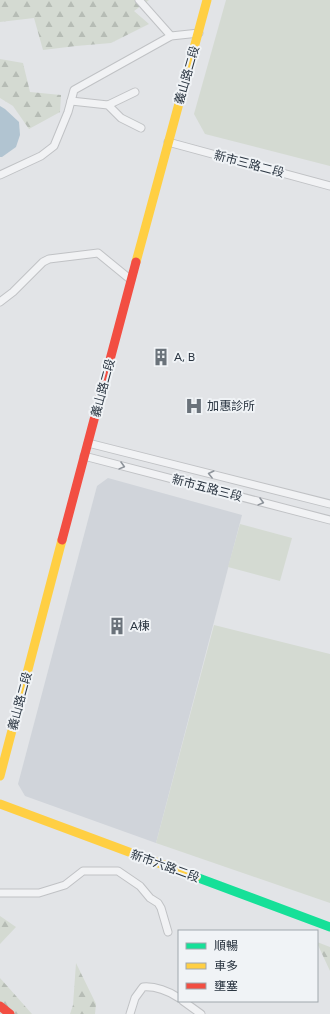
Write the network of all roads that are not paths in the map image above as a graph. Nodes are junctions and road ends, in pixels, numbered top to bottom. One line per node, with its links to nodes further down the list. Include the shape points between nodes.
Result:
1 (139, 0): 4 (street)
2 (207, 0): 3 (street, 義山路二段)
3 (199, 33): 4 (street); 9 (street, 義山路二段)
4 (171, 36): 6 (street, via 74,90)
5 (135, 92): 7 (street)
6 (71, 101): 7 (street); 10 (street, via 54,146 41,156)
7 (108, 105): 8 (street, via 121,118)
8 (141, 128)
9 (168, 142): 11 (street, 新市三路二段); 12 (street, 義山路二段)
10 (0, 175)
11 (330, 186)
12 (131, 280): 13 (street, via 98,253 49,259); 14 (street, 義山路二段)
13 (0, 302)
14 (88, 443): 15 (street, 義山路二段); 16 (street, 新市五路三段, one-way to 14)
15 (84, 456): 17 (street, 新市五路三段, one-way to 17); 18 (street, 義山路二段)
16 (330, 504)
17 (330, 520)
18 (0, 776)
19 (0, 804): 21 (street, 新市六路二段)
20 (0, 894): 22 (street, via 39,893 64,884 83,871 118,871 140,886 158,903)
21 (330, 927)
22 (168, 932)
23 (178, 997): 27 (street, via 151,986 143,987 135,998)
24 (184, 1002): 28 (street)
25 (0, 1006): 26 (street)
26 (10, 1014)
27 (130, 1014)
28 (201, 1014)

